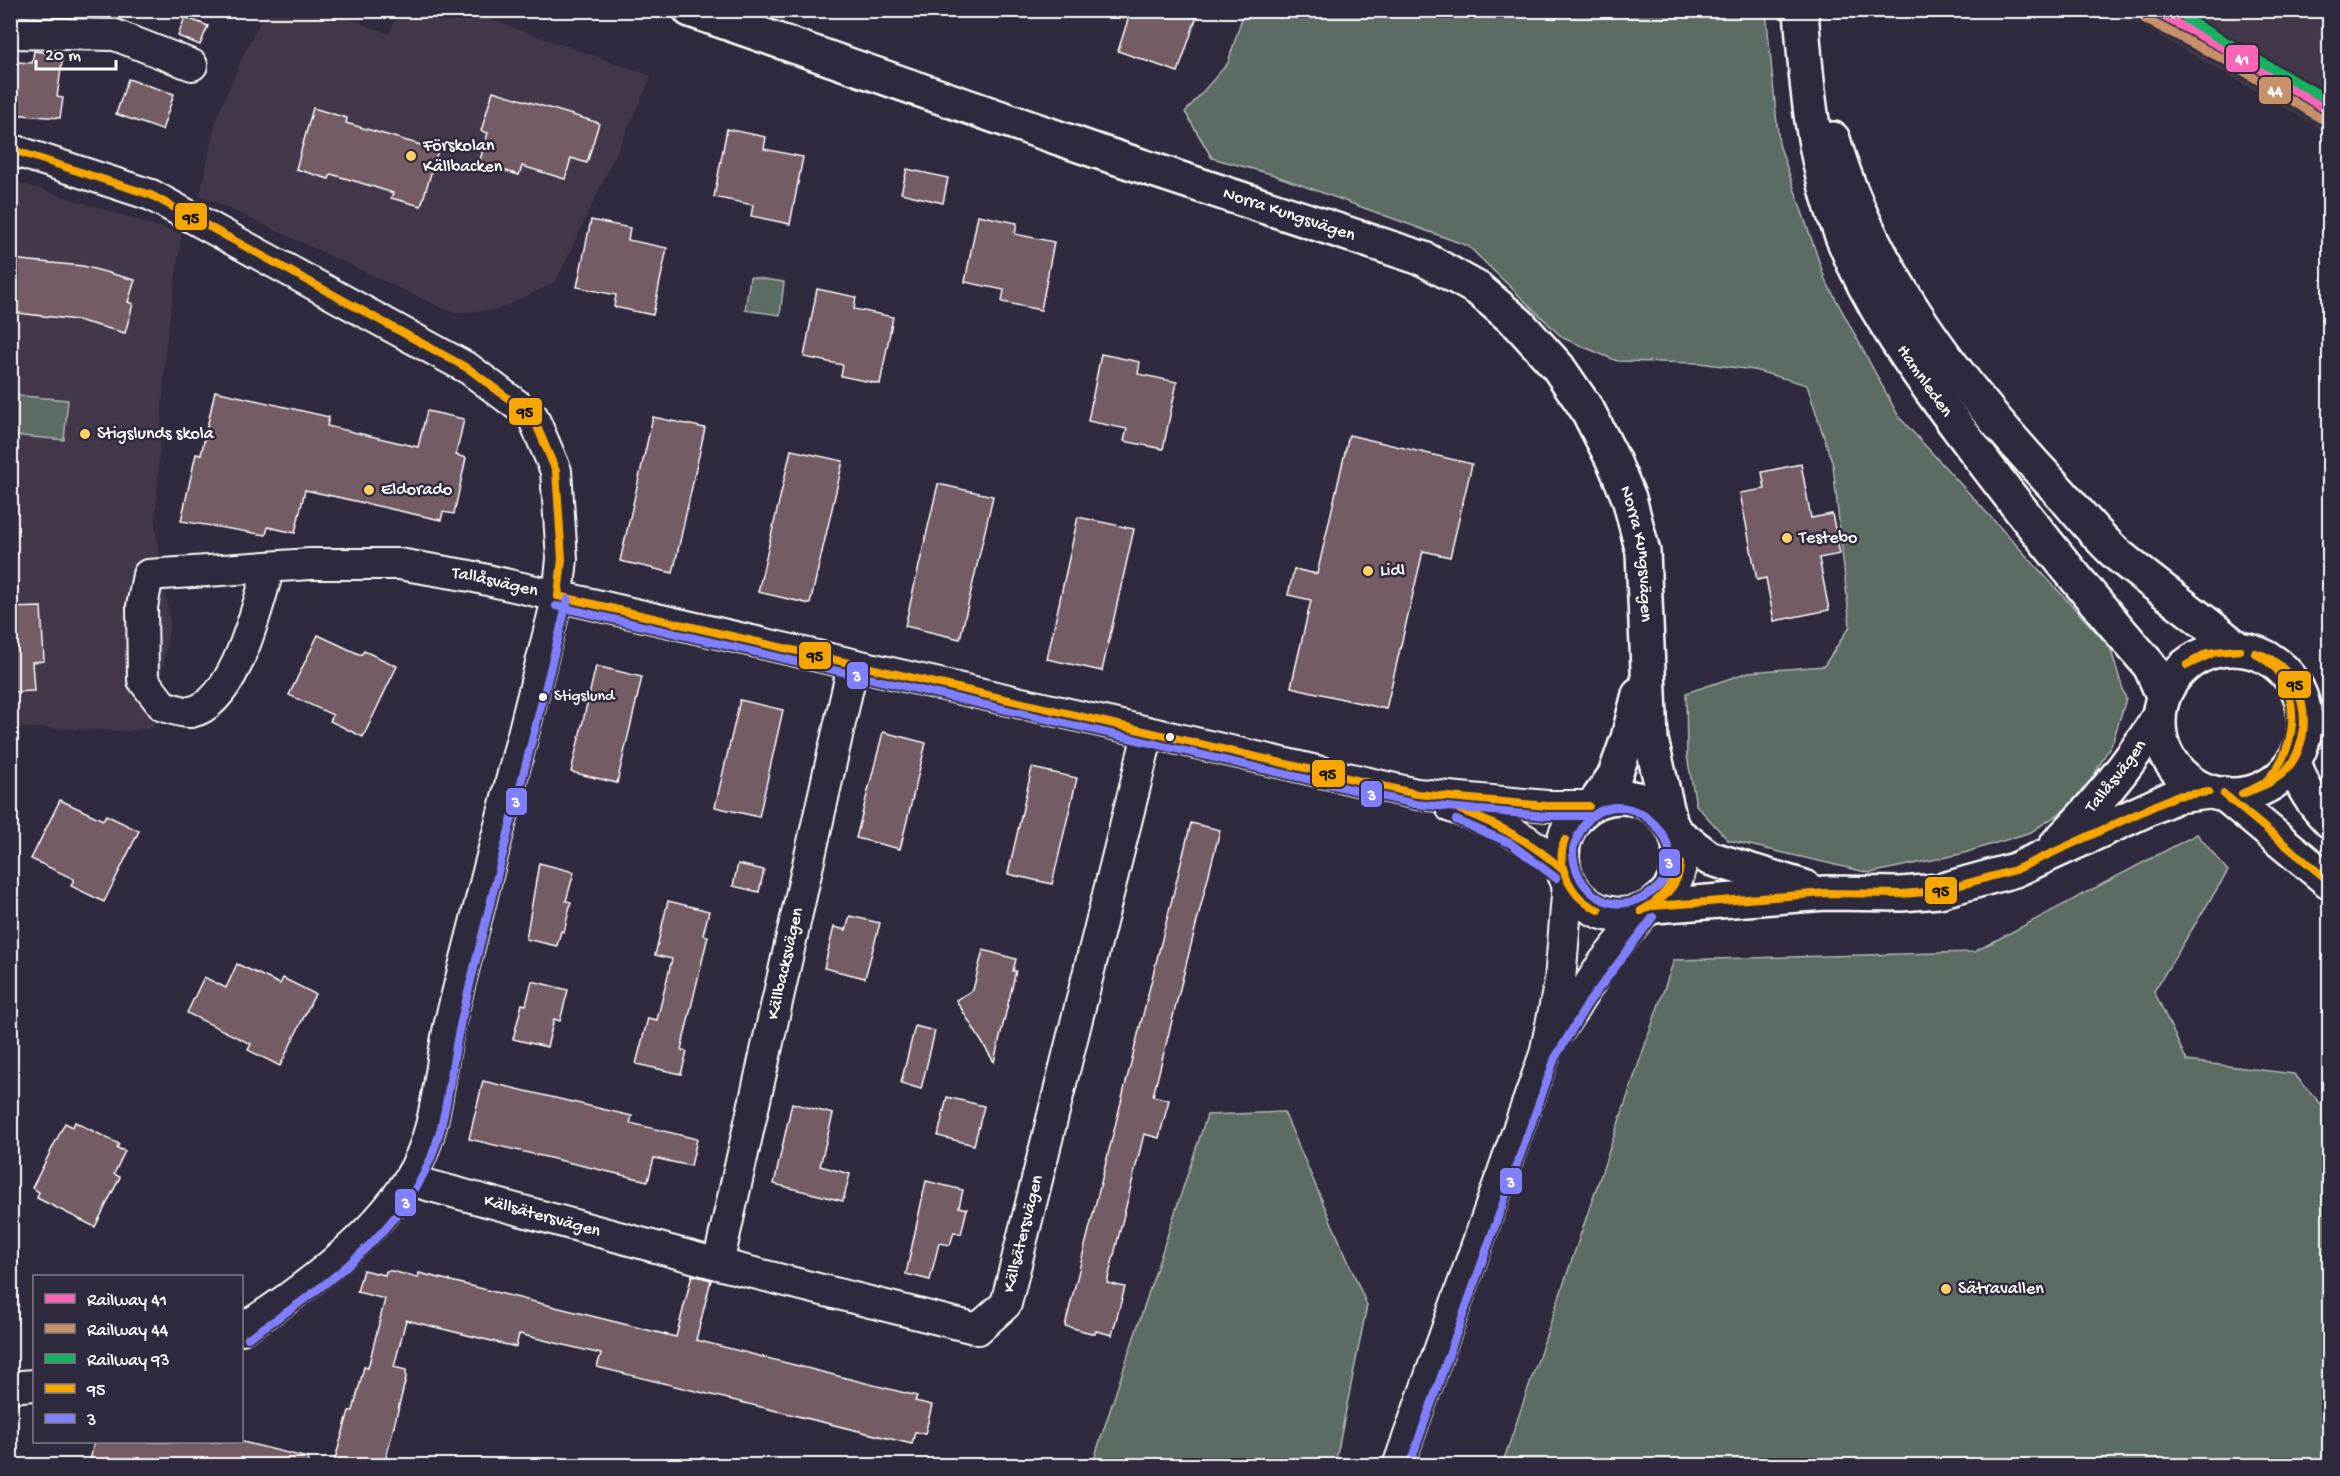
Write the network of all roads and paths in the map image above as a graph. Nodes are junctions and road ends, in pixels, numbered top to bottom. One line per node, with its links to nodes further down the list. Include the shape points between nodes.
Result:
1 (690, 10): 9 (street, Norra Kungsvägen, via 1099,152 1424,259 1478,289 1519,324 1558,367 1588,411 1613,460 1629,498 1643,552)
2 (1801, 10): 8 (street, Hamnleden, via 1836,150 1886,264 1919,319 1963,380 2029,459 2118,554); 11 (street, Hamnleden, via 1817,154 1836,219 1874,303 1890,333 2003,489 2150,666)
3 (10, 33): 4 (street, via 115,35)
4 (192, 65)
5 (10, 149): 7 (street, via 152,195 470,369 532,417 556,471 562,559)
6 (269, 568): 6 (street, Tallåsvägen, via 148,575 142,607 143,680 163,706 190,712 211,702 236,668); 7 (street, Tallåsvägen, via 399,564)
7 (558, 596): 10 (street, Tallåsvägen); 25 (street, via 450,1021 428,1140)
8 (2238, 649): 11 (street, via 2214,651 2193,660 2175,675); 13 (street, via 2262,655 2293,681 2305,720)
9 (1646, 663): 16 (street, Norra Kungsvägen, via 1618,766); 18 (street, Norra Kungsvägen, via 1651,740)
10 (853, 665): 12 (street, Tallåsvägen); 26 (street, Källbacksvägen)
11 (2161, 707): 14 (street, via 2162,742 2172,764 2188,781); 19 (street, Tallåsvägen, via 2123,772)
12 (1148, 734): 15 (street, Tallåsvägen); 26 (street, Källsätersvägen, via 1006,1304 978,1329)
13 (2294, 760): 14 (street, via 2264,788 2244,794); 17 (street, via 2300,784)
14 (2216, 793): 19 (street, Tallåsvägen, via 2176,796); 21 (street)
15 (1417, 794): 16 (street, Tallåsvägen, via 1547,807); 20 (street, Tallåsvägen, via 1513,831 1539,847)
16 (1593, 804): 18 (street, Tallåsvägen, via 1616,797 1636,798 1655,807); 20 (street, via 1575,818 1566,834 1562,852)
17 (2330, 821)
18 (1673, 827): 22 (street, Tallåsvägen, via 1709,858); 23 (street, via 1680,865 1666,895)
19 (2046, 856): 22 (street, Tallåsvägen, via 1987,879 1939,891)
20 (1566, 877): 23 (street, Tallåsvägen, via 1578,898 1593,909 1610,915 1628,915); 24 (street, via 1560,981)
21 (2330, 882)
22 (1826, 893): 23 (street, Tallåsvägen)
23 (1649, 908): 24 (street, via 1579,997)
24 (1545, 1054): 30 (street)
25 (410, 1179): 26 (street, Källsätersvägen); 27 (street, via 372,1225 317,1277)
26 (718, 1264)
27 (243, 1328)
28 (33, 1385): 29 (street)
29 (10, 1388)
30 (1398, 1466)

